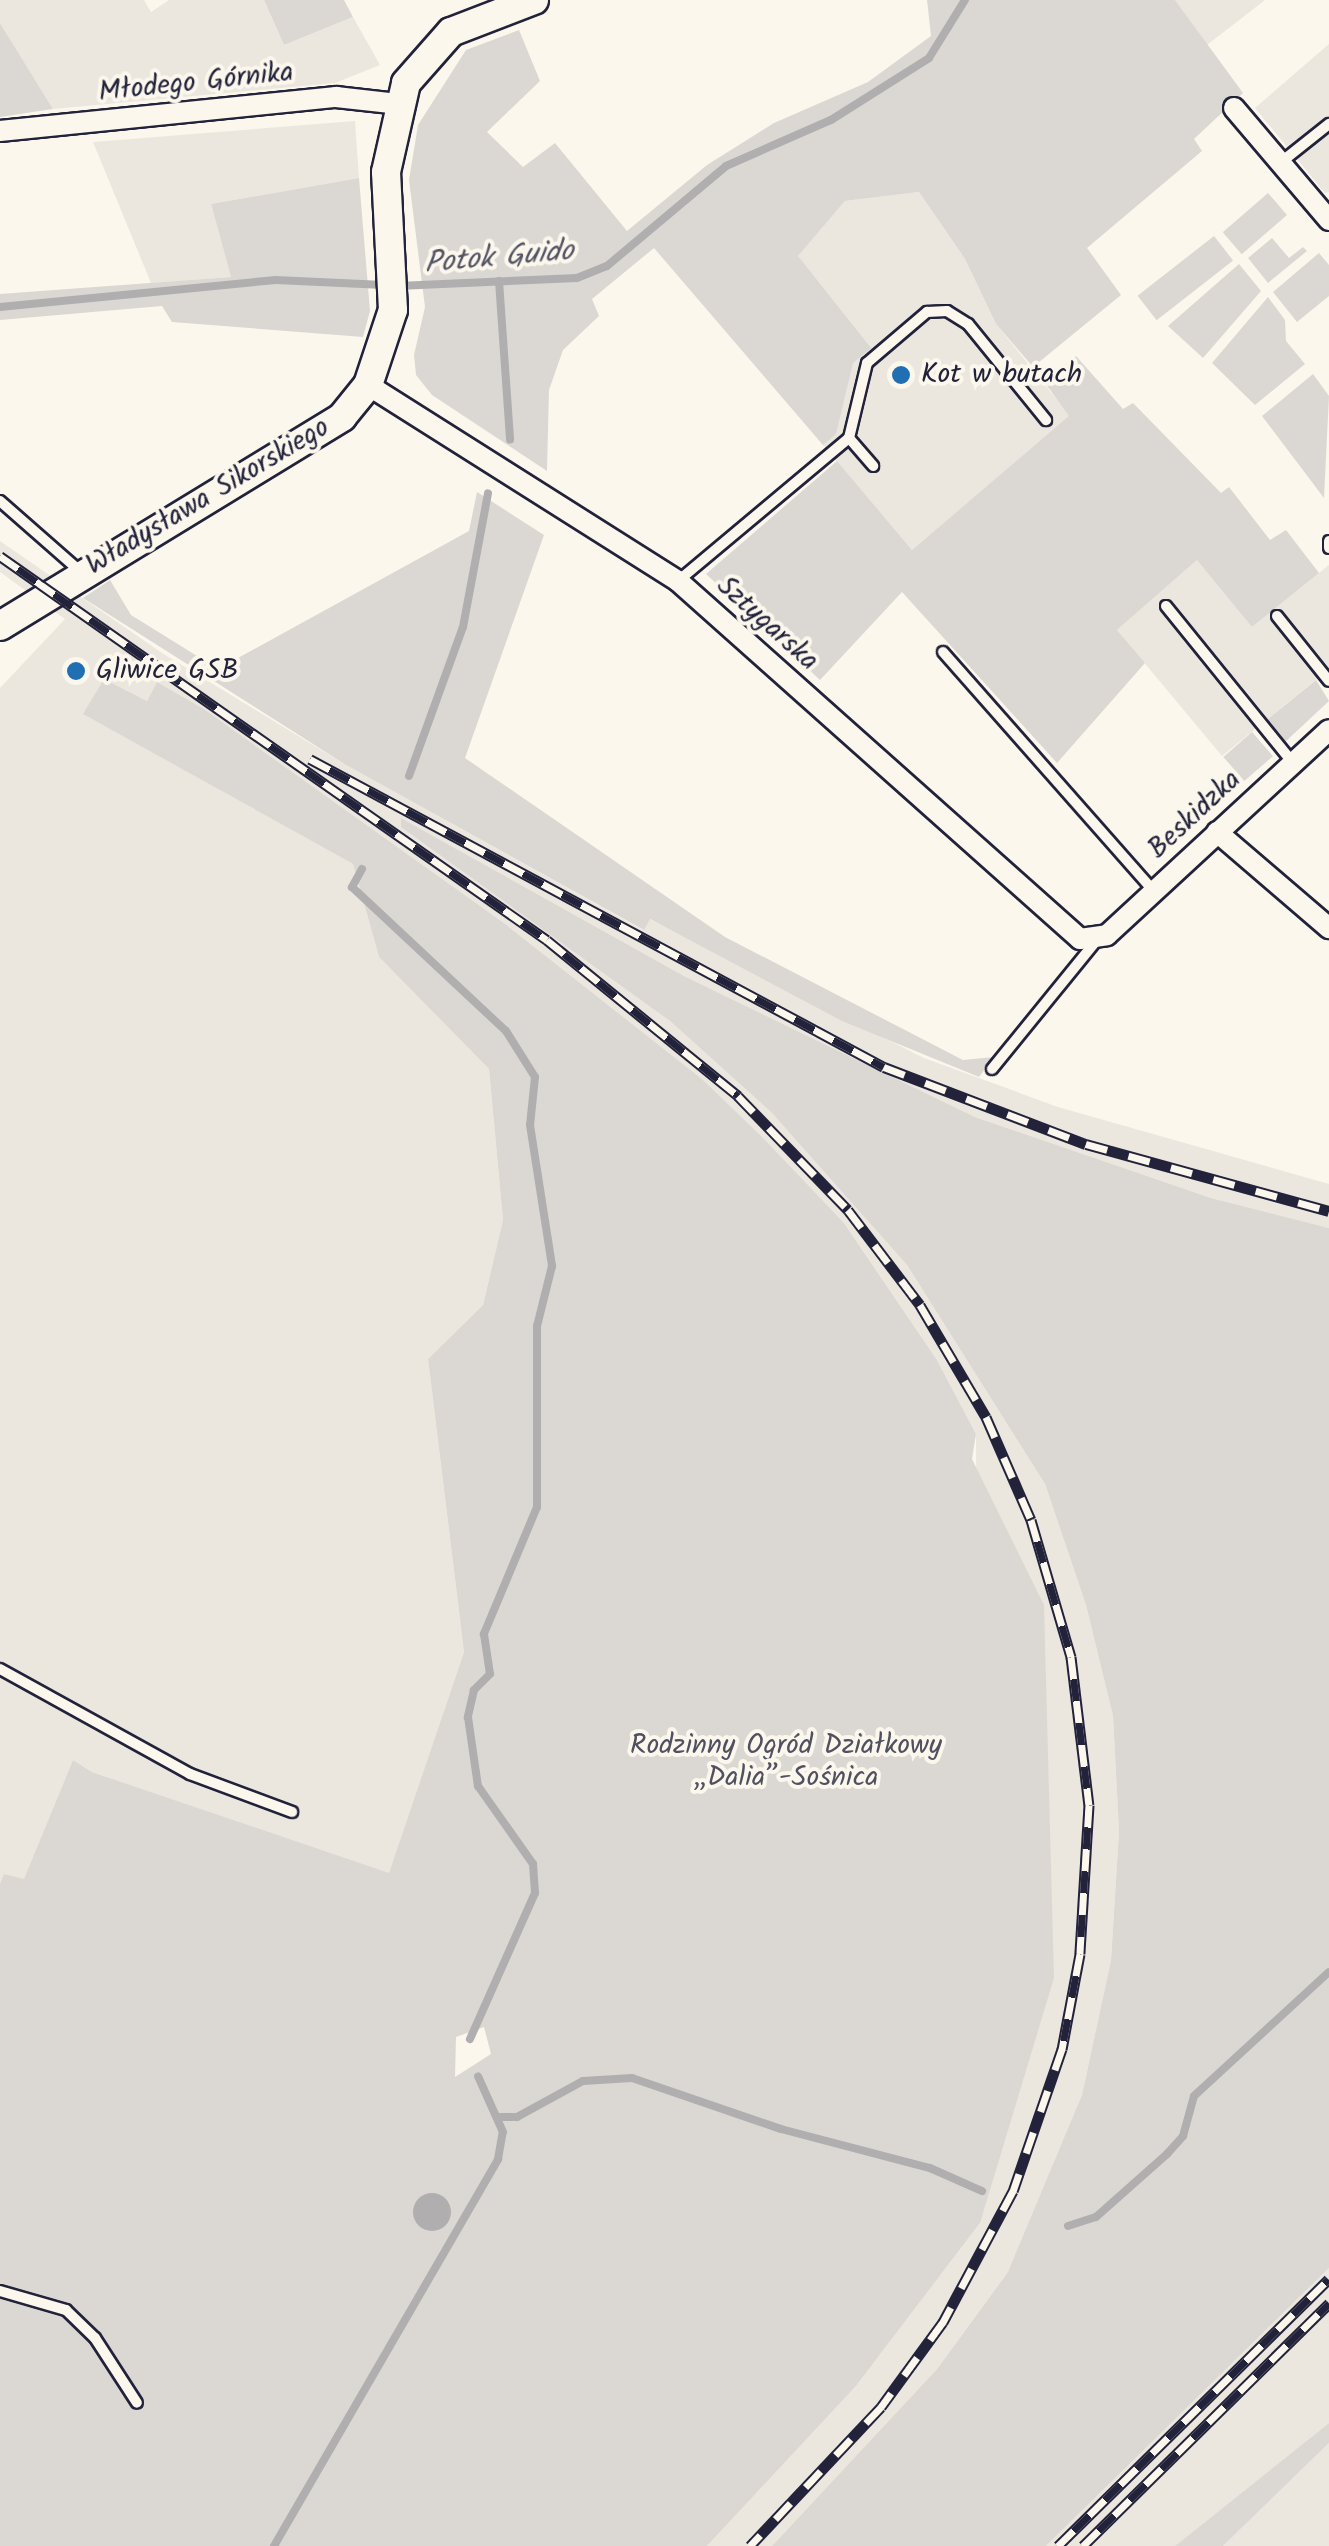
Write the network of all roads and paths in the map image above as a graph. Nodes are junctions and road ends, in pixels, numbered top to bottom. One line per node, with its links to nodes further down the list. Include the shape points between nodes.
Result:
1 (534, 0): 2 (street, Władysława Sikorskiego, via 451,32 420,62)
2 (398, 104): 5 (street, Młodego Górnika, via 336,97); 8 (street, Władysława Sikorskiego, via 386,172 394,310)
3 (1234, 108): 6 (street)
4 (1329, 124): 6 (lane)
5 (0, 131)
6 (1280, 163): 7 (street)
7 (1329, 220)
8 (368, 385): 13 (street, Władysława Sikorskiego, via 342,417 300,446); 14 (street, Sztygarska)
9 (1046, 420): 10 (lane, via 968,324 938,309 867,363)
10 (848, 438): 11 (lane); 14 (lane)
11 (874, 466)
12 (0, 501): 13 (lane)
13 (81, 572): 17 (street, Władysława Sikorskiego)
14 (678, 581): 25 (street, Sztygarska, via 1067,932)
15 (1166, 606): 21 (lane)
16 (1277, 616): 19 (lane)
17 (0, 626)
18 (943, 652): 23 (lane)
19 (1329, 681)
20 (1329, 730): 21 (street, Beskidzka)
21 (1292, 763): 22 (street, Beskidzka)
22 (1217, 832): 23 (street, Beskidzka); 24 (street)
23 (1154, 891): 25 (street, Beskidzka)
24 (1329, 928)
25 (1098, 939): 26 (lane)
26 (992, 1069)
27 (0, 1669): 28 (lane, via 190,1774)
28 (292, 1812)
29 (0, 2291): 30 (lane, via 66,2310 94,2338)
30 (137, 2403)

